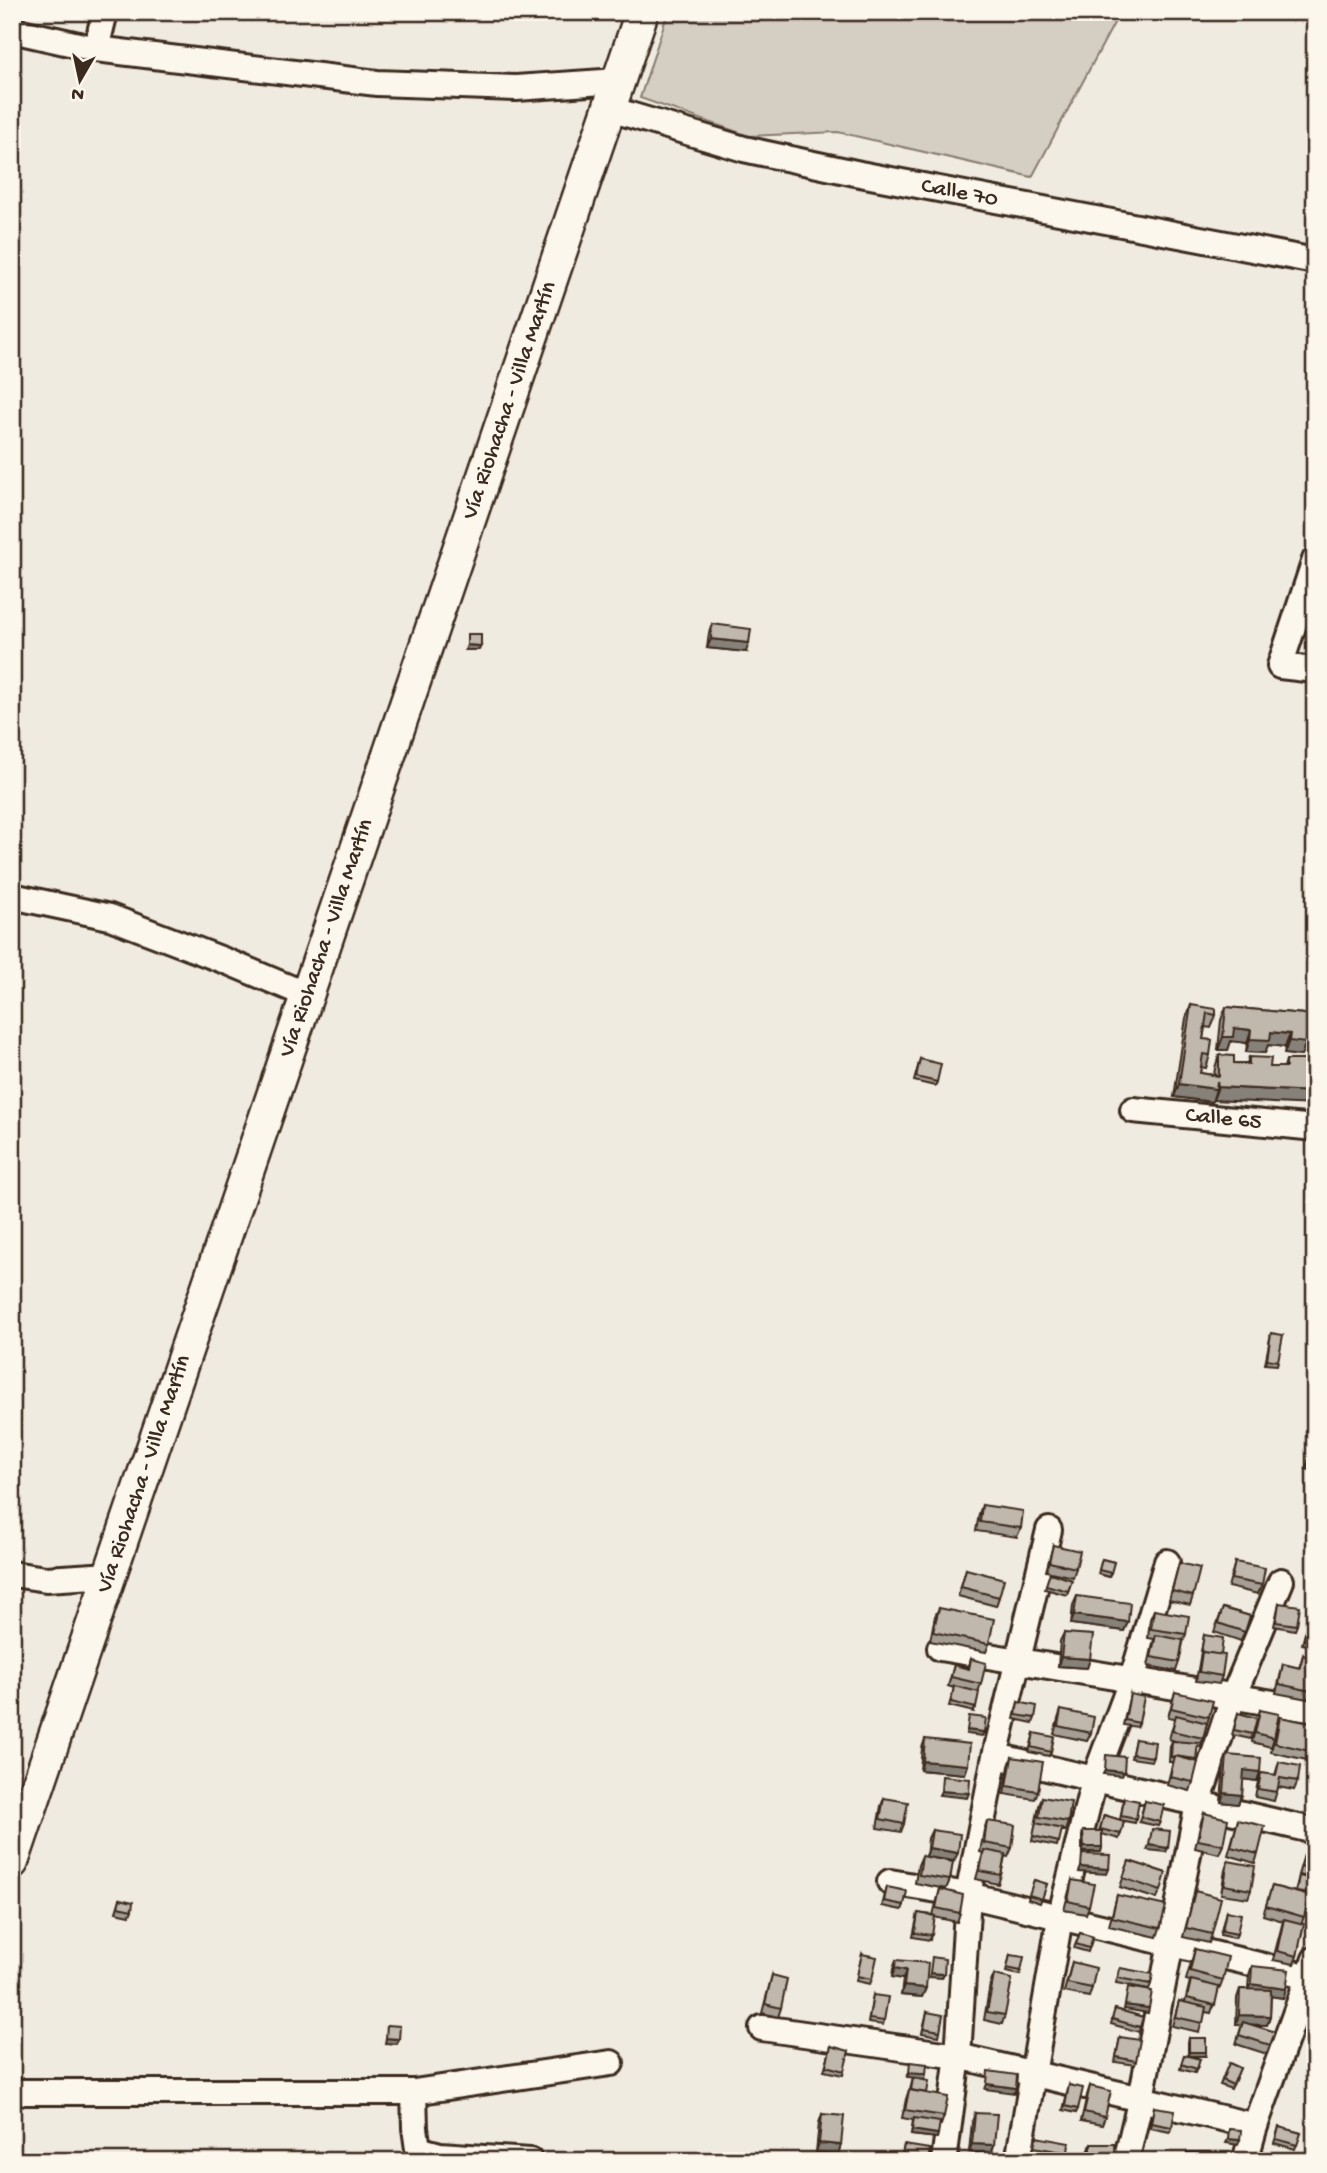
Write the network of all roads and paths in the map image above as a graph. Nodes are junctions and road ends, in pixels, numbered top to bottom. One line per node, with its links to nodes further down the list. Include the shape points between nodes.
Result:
1 (105, 12): 4 (street)
2 (642, 12): 5 (main road, Vía Riohacha - Villa Martín)
3 (12, 30): 4 (street)
4 (96, 49): 5 (street, via 377,83)
5 (614, 95): 6 (street, Calle 70, via 757,152); 10 (main road, Vía Riohacha - Villa Martín)
6 (1315, 261)
7 (1315, 560): 8 (street, via 1280,666)
8 (1315, 670)
9 (12, 896): 10 (street, via 110,917)
10 (307, 995): 16 (main road, Vía Riohacha - Villa Martín)
11 (1133, 1110): 12 (street, Calle 65)
12 (1315, 1128)
13 (1049, 1530): 19 (street)
14 (1167, 1562): 20 (street)
15 (12, 1574): 16 (street, via 46,1579)
16 (110, 1575): 27 (main road, Vía Riohacha - Villa Martín)
17 (1281, 1581): 21 (street)
18 (940, 1648): 19 (street)
19 (1019, 1660): 20 (street); 23 (street)
20 (1132, 1679): 21 (street); 24 (street)
21 (1233, 1697): 22 (street); 25 (street)
22 (1315, 1710)
23 (995, 1756): 24 (street); 29 (street)
24 (1094, 1780): 25 (street); 30 (street)
25 (1198, 1803): 26 (street); 31 (street)
26 (1315, 1831)
27 (12, 1862)
28 (890, 1882): 29 (street)
29 (968, 1895): 30 (street); 34 (street)
30 (1060, 1918): 31 (street); 36 (street)
31 (1170, 1945): 32 (street); 39 (street)
32 (1312, 1968): 40 (street)
33 (762, 2028): 34 (street)
34 (958, 2056): 36 (street); 43 (street)
35 (611, 2063): 38 (street)
36 (1034, 2073): 39 (street); 44 (street)
37 (12, 2092): 38 (street)
38 (414, 2092): 41 (street)
39 (1140, 2098): 40 (street); 45 (street)
40 (1255, 2126): 46 (street)
41 (410, 2155): 42 (street)
42 (530, 2161)
43 (944, 2161)
44 (1018, 2161)
45 (1126, 2161)
46 (1245, 2161)

